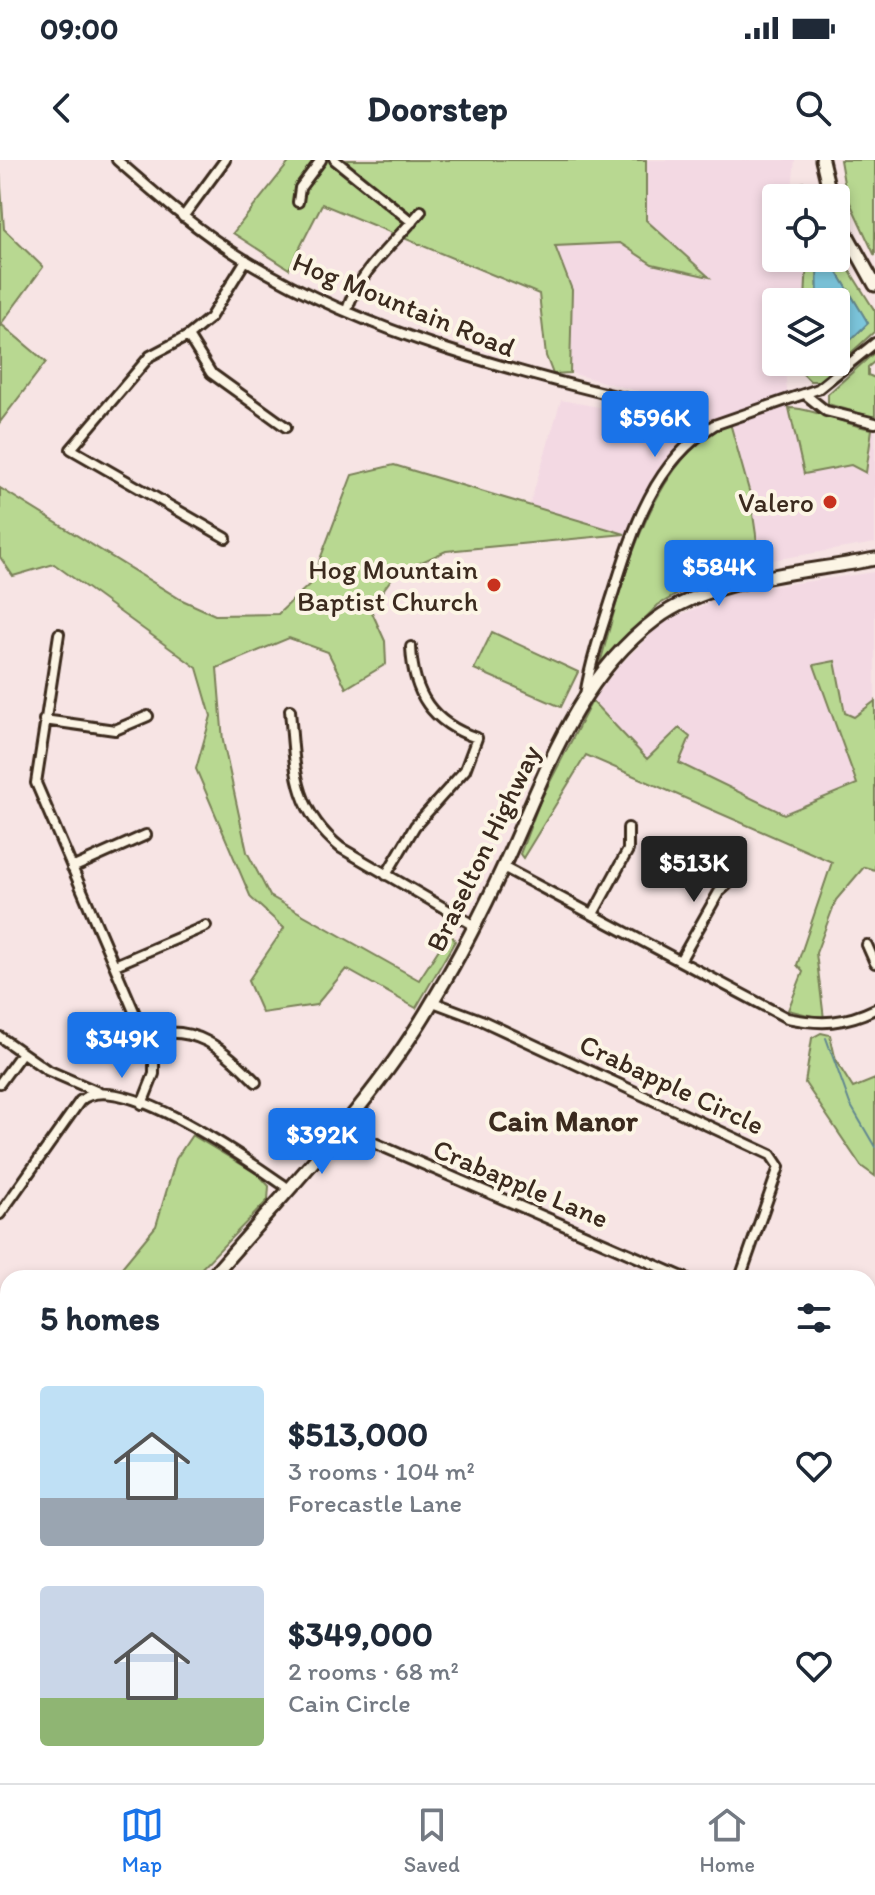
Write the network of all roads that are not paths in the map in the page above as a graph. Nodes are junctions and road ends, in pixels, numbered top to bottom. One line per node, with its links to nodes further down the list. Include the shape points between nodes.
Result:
1 (117, 160): 9 (street, Hog Mountain Road)
2 (321, 160): 7 (street, via 300,188)
3 (335, 160): 10 (street)
4 (822, 160): 6 (main road)
5 (219, 162): 9 (street)
6 (828, 184)
7 (298, 202)
8 (421, 211): 10 (street)
9 (183, 217): 12 (street, Hog Mountain Road)
10 (412, 222): 14 (street, via 367,268)
11 (850, 240): 13 (main road)
12 (246, 260): 14 (street, Hog Mountain Road); 15 (street, via 210,318)
13 (875, 285)
14 (347, 310): 20 (street, Hog Mountain Road, via 500,367 661,407 685,420)
15 (188, 336): 19 (street, via 211,373); 21 (street, via 150,356 71,449)
16 (875, 343): 17 (street, via 830,382)
17 (806, 395): 18 (street, via 826,411); 20 (street, via 739,415)
18 (875, 423)
19 (286, 427)
20 (698, 435): 25 (street, via 655,486 634,527)
21 (226, 538)
22 (875, 559): 25 (main road, Braselton Highway, via 713,591 656,619 606,667)
23 (59, 634): 28 (street)
24 (411, 647): 34 (street, via 412,670 425,704 449,727 477,738 465,770 415,826)
25 (585, 696): 31 (main road, Braselton Highway)
26 (290, 710): 34 (street, via 300,793 309,815 323,834)
27 (148, 716): 28 (street, via 115,730)
28 (44, 720): 32 (street, via 36,783)
29 (628, 828): 35 (street, via 628,850)
30 (146, 835): 32 (street)
31 (503, 867): 35 (street); 37 (main road, Braselton Highway)
32 (72, 868): 41 (street)
33 (740, 873): 39 (street, via 719,892)
34 (386, 875): 37 (street)
35 (593, 914): 39 (street)
36 (206, 926): 41 (street)
37 (475, 926): 42 (main road, Braselton Highway)
38 (867, 945): 40 (street)
39 (680, 961): 43 (street, via 787,1018 829,1024)
40 (875, 963)
41 (115, 965): 44 (street)
42 (433, 1002): 51 (main road, Braselton Highway); 56 (street, Crabapple Circle, via 771,1155 779,1167 775,1186)
43 (875, 1009)
44 (146, 1036): 47 (street, via 182,1030 226,1051); 50 (street, via 154,1074)
45 (0, 1037): 46 (street)
46 (21, 1054): 48 (street); 49 (street)
47 (256, 1082)
48 (0, 1083)
49 (99, 1093): 50 (street); 53 (street, via 80,1101)
50 (142, 1104): 52 (street, via 194,1127)
51 (340, 1128): 52 (main road, Braselton Highway); 55 (street, Crabapple Lane)
52 (288, 1188): 54 (main road, Braselton Highway)
53 (0, 1214)
54 (218, 1270)
55 (667, 1270)
56 (743, 1270)

